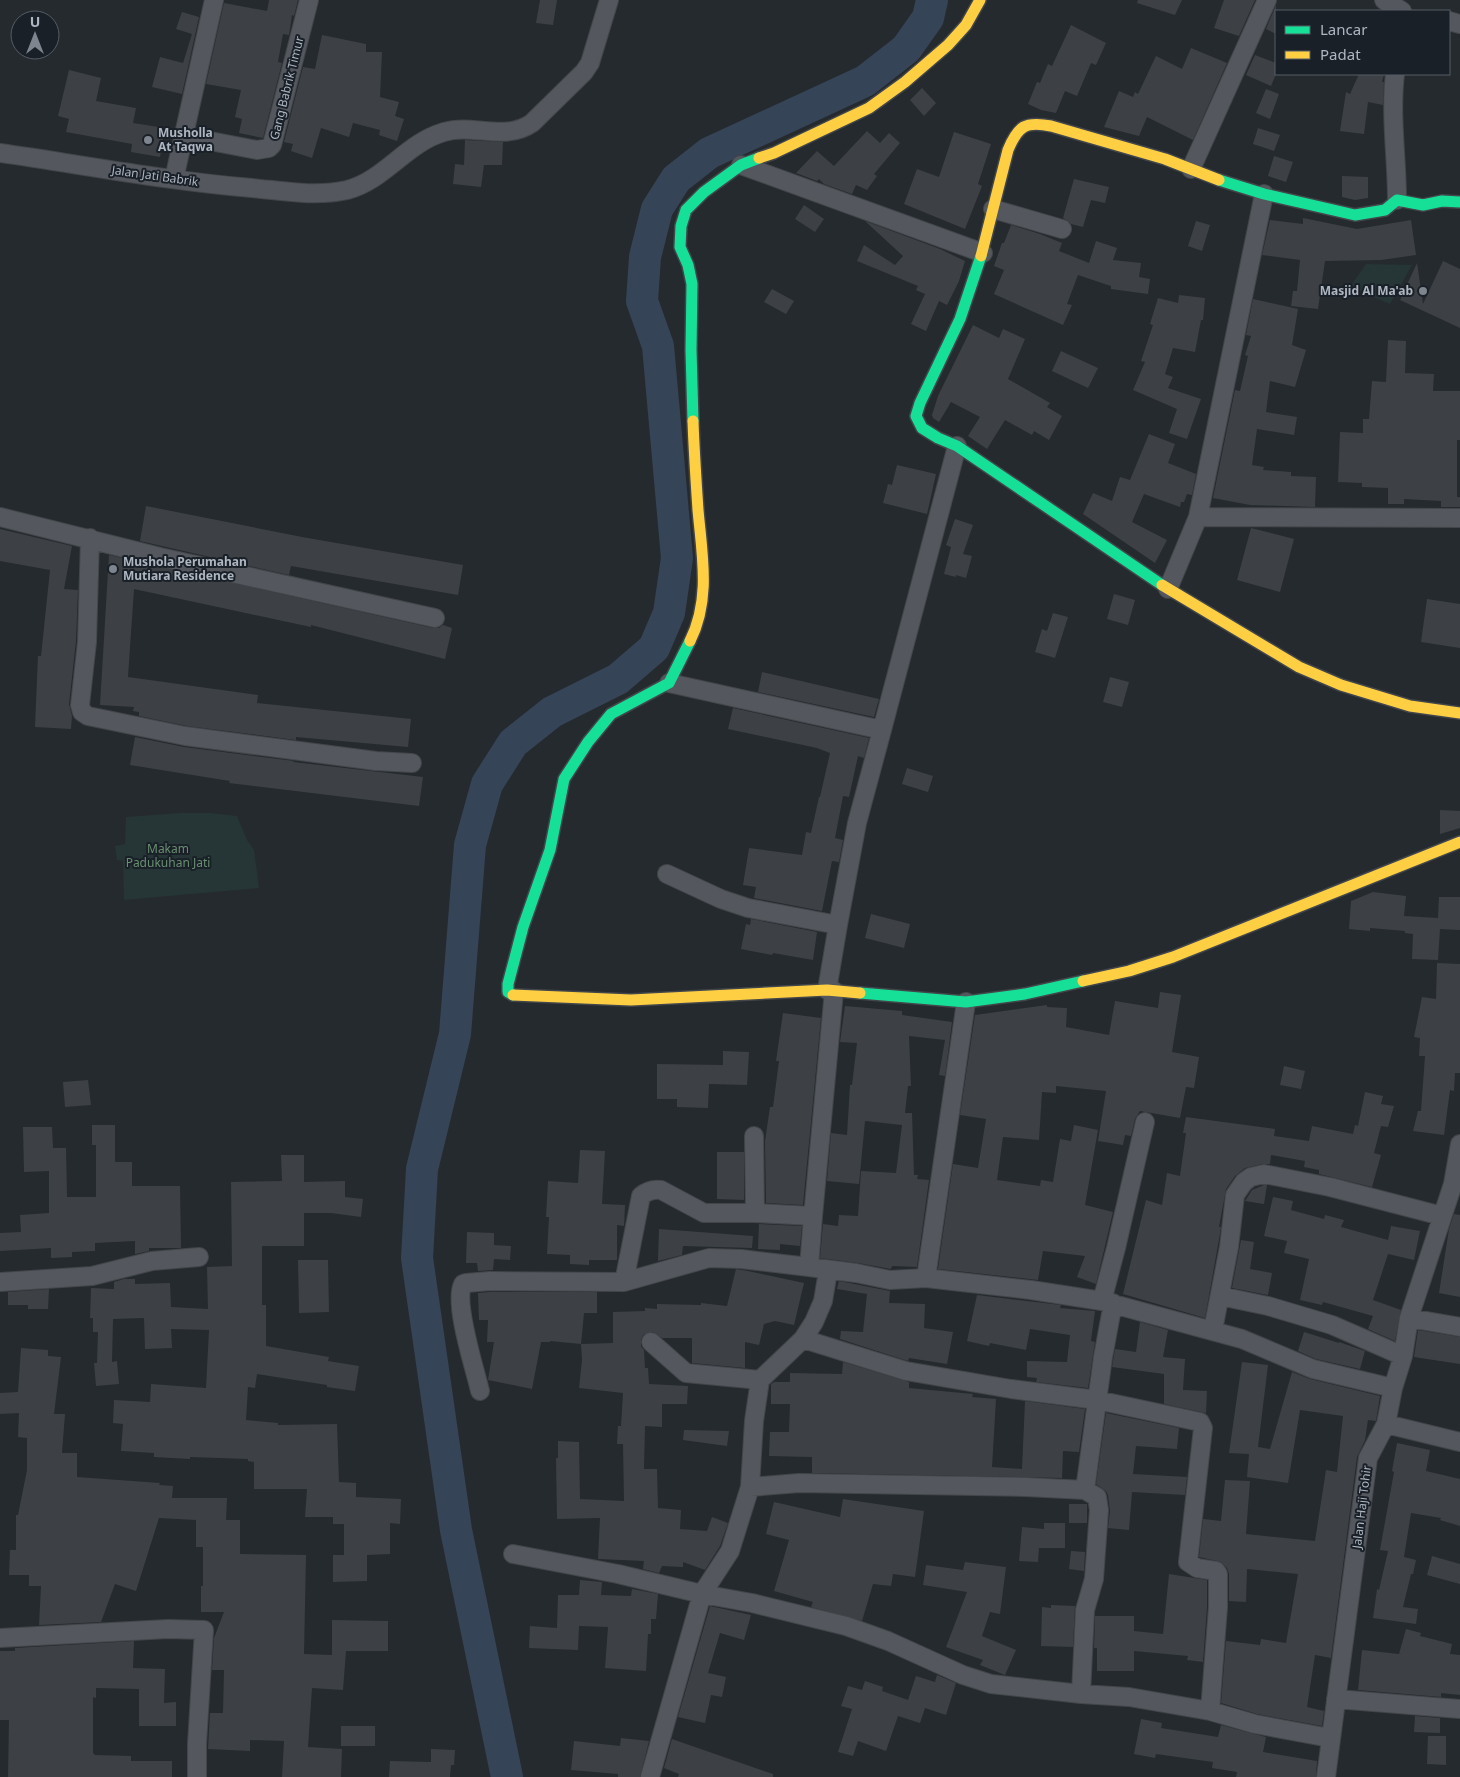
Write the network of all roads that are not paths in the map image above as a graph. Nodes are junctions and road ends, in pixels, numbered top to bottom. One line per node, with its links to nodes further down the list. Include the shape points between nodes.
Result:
1 (214, 0): 9 (street)
2 (309, 0): 9 (street, Gang Babrik Timur, via 272,145 257,150)
3 (609, 0): 13 (street, Jalan Jati Babrik, via 590,63 526,128 511,133 446,131 422,142 375,178 347,190 311,193)
4 (980, 0): 11 (street, via 966,25 948,45 869,108)
5 (1266, 0): 12 (street)
6 (1384, 0): 7 (street)
7 (1400, 10)
8 (1395, 75): 15 (street, via 1393,117)
9 (184, 136): 13 (street)
10 (0, 153): 13 (street, Jalan Jati Babrik)
11 (741, 165): 19 (street); 27 (street, via 704,192 686,210 681,226 680,247 692,284 694,463 705,584 698,626)
12 (1191, 169): 14 (street); 17 (street, via 1032,123 1022,126 1008,151)
13 (174, 179)
14 (1264, 194): 15 (street, via 1355,215 1385,210); 22 (street)
15 (1397, 200): 16 (street, via 1423,206 1442,201)
16 (1460, 202)
17 (993, 209): 18 (street); 19 (street)
18 (1062, 229)
19 (983, 253): 20 (street, via 960,318 922,394 916,416 922,428)
20 (957, 446): 25 (street); 29 (street)
21 (0, 517): 24 (street)
22 (1198, 517): 23 (street); 25 (street)
23 (1460, 518)
24 (90, 538): 26 (street, via 160,557); 30 (street, via 82,712 88,716 185,736)
25 (1168, 589): 28 (street, via 1299,667 1341,685 1410,706)
26 (435, 618)
27 (669, 683): 29 (street); 34 (street, via 610,714 564,779 550,850 523,927 508,992 512,995 631,1000)
28 (1460, 713)
29 (882, 730): 33 (street, via 857,823)
30 (412, 763)
31 (1460, 842): 35 (street, via 1173,957 1129,971 1025,994)
32 (666, 874): 33 (street, via 748,908)
33 (838, 925): 34 (street)
34 (831, 991): 35 (street); 41 (street)
35 (966, 1002): 46 (street)
36 (1145, 1122): 50 (street, via 1116,1248)
37 (754, 1136): 40 (street)
38 (1460, 1144): 39 (street, Jalan Haji Tohir)
39 (1456, 1184): 42 (street, Jalan Haji Tohir)
40 (755, 1213): 41 (street); 48 (street, via 704,1213 661,1190 645,1192 641,1196)
41 (814, 1216): 44 (street)
42 (1442, 1216): 49 (street, via 1330,1187 1264,1174 1251,1177 1235,1195); 51 (street, Jalan Haji Tohir)
43 (199, 1257): 47 (street, via 152,1261 92,1276)
44 (809, 1268): 45 (street); 48 (street, via 709,1258)
45 (828, 1271): 46 (street, via 890,1280); 54 (street, via 824,1301)
46 (926, 1278): 50 (street)
47 (0, 1282)
48 (624, 1282): 59 (street, via 490,1281 463,1284 461,1314)
49 (1220, 1296): 53 (street); 56 (street, via 1268,1306 1332,1326)
50 (1108, 1302): 53 (street); 60 (street)
51 (1409, 1318): 52 (street); 56 (street, Jalan Haji Tohir)
52 (1460, 1327)
53 (1213, 1330): 58 (street, via 1313,1369)
54 (802, 1339): 57 (street); 60 (street, via 906,1371)
55 (651, 1342): 57 (street, via 686,1373)
56 (1403, 1356): 58 (street, Jalan Haji Tohir)
57 (760, 1380): 63 (street)
58 (1393, 1388): 61 (street, Jalan Haji Tohir)
59 (480, 1391)
60 (1097, 1400): 64 (street); 71 (street, via 1200,1422 1203,1428 1188,1562 1218,1574)
61 (1386, 1424): 62 (street); 69 (street, Jalan Haji Tohir, via 1368,1458)
62 (1460, 1442)
63 (750, 1487): 64 (street, via 799,1483); 66 (street, via 730,1551)
64 (1085, 1490): 68 (street, via 1097,1497 1099,1510 1094,1579 1085,1610)
65 (513, 1554): 66 (street)
66 (702, 1594): 68 (street, via 846,1626 991,1684); 74 (street)
67 (0, 1638): 73 (street, via 204,1630)
68 (1081, 1694): 71 (street, via 1129,1697)
69 (1336, 1699): 70 (street); 72 (street, Jalan Haji Tohir)
70 (1460, 1708)
71 (1210, 1711): 72 (street, via 1255,1724)
72 (1330, 1738): 75 (street, Jalan Haji Tohir)
73 (197, 1777)
74 (650, 1777)
75 (1326, 1777)

